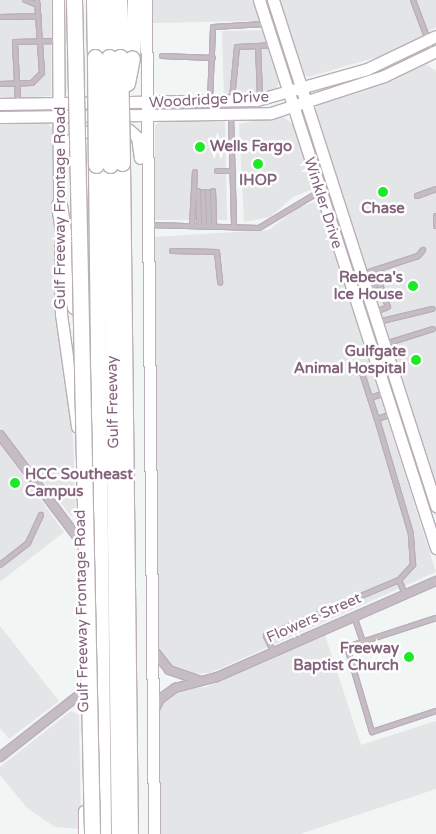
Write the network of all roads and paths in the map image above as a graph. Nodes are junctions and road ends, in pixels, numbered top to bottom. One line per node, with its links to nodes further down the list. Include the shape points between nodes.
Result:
1 (25, 0): 10 (lane)
2 (58, 0): 14 (main road, Gulf Freeway Frontage Road)
3 (74, 0): 108 (highway, bridge)
4 (94, 0): 26 (highway, Gulf Freeway)
5 (135, 0): 26 (highway)
6 (146, 0): 26 (main road)
7 (259, 0): 15 (main road, Winkler Drive)
8 (273, 0): 34 (main road, Winkler Drive)
9 (413, 0): 20 (lane)
10 (38, 2): 12 (lane)
11 (117, 2): 26 (highway, Gulf Freeway)
12 (39, 16): 13 (lane); 16 (lane)
13 (0, 17)
14 (60, 24): 17 (main road, Gulf Freeway Frontage Road); 26 (main road, via 71,75 81,86 129,84 139,77)
15 (265, 24): 18 (main road, Winkler Drive); 27 (lane, via 213,27)
16 (42, 40): 17 (lane); 22 (lane); 23 (lane, via 18,40)
17 (60, 42): 40 (main road, Gulf Freeway Frontage Road)
18 (272, 45): 19 (lane); 35 (main road, Winkler Drive)
19 (258, 46): 36 (lane); 37 (lane, via 237,48 233,55)
20 (434, 48): 34 (main road, Woodridge Drive); 42 (main road, Woodridge Drive, via 384,76)
21 (37, 50): 22 (lane)
22 (42, 50): 28 (lane)
23 (16, 51): 24 (lane); 31 (lane)
24 (22, 51)
25 (162, 56): 27 (lane)
26 (120, 57): 41 (main road); 49 (highway, Gulf Freeway, bridge); 49 (highway, Gulf Freeway, bridge, via 121,114)
27 (213, 58): 38 (lane)
28 (44, 62): 30 (lane); 32 (lane, via 38,78)
29 (22, 63): 31 (lane)
30 (37, 63)
31 (16, 64): 32 (lane)
32 (17, 82): 33 (lane); 39 (lane)
33 (0, 84)
34 (302, 90): 35 (main road, Woodridge Drive); 42 (main road, Winkler Drive)
35 (289, 95): 36 (main road, Woodridge Drive); 44 (main road, Winkler Drive)
36 (260, 100): 37 (main road, Woodridge Drive)
37 (232, 101): 38 (main road, Woodridge Drive)
38 (210, 102): 41 (main road, Woodridge Drive)
39 (18, 103): 40 (main road, Woodridge Drive); 43 (main road, Woodridge Drive)
40 (60, 103): 41 (main road, Woodridge Drive); 45 (main road, Gulf Freeway Frontage Road)
41 (146, 103): 47 (main road)
42 (306, 103): 44 (main road, Woodridge Drive); 54 (main road, Winkler Drive)
43 (0, 104)
44 (293, 107): 46 (main road, Woodridge Drive); 58 (main road, Winkler Drive)
45 (61, 115): 47 (main road, Woodridge Drive); 48 (main road, Woodridge Drive); 50 (main road, Gulf Freeway Frontage Road)
46 (231, 115): 47 (main road, Woodridge Drive); 52 (lane)
47 (147, 116): 63 (main road)
48 (0, 117)
49 (109, 165): 88 (highway, Gulf Freeway); 110 (highway, Gulf Freeway); 111 (highway, Gulf Freeway)
50 (60, 170): 60 (main road, Gulf Freeway Frontage Road); 63 (main road, via 67,143 76,134 129,130 139,146)
51 (218, 171): 52 (lane)
52 (233, 171): 67 (lane)
53 (195, 172): 65 (lane)
54 (332, 187): 58 (main road); 62 (main road, Winkler Drive)
55 (436, 189): 59 (lane)
56 (201, 191): 66 (lane)
57 (211, 191): 66 (lane)
58 (319, 191): 64 (main road, Winkler Drive); 67 (lane, via 259,228)
59 (417, 196)
60 (59, 205): 88 (highway, via 91,428); 91 (main road, Gulf Freeway Frontage Road, via 61,314 76,416)
61 (436, 216): 68 (lane)
62 (342, 219): 64 (main road); 72 (main road, Winkler Drive)
63 (147, 223): 65 (lane); 100 (main road)
64 (329, 223): 69 (main road, Winkler Drive)
65 (192, 226): 66 (lane)
66 (206, 226): 67 (lane)
67 (234, 226)
68 (436, 226)
69 (336, 244): 72 (main road); 78 (main road, Winkler Drive)
70 (422, 250): 72 (lane, via 418,256)
71 (172, 251): 73 (lane, via 217,252)
72 (360, 275): 74 (main road, Winkler Drive)
73 (220, 283)
74 (365, 289): 76 (main road, Winkler Drive); 76 (lane, via 380,284 388,307)
75 (432, 309): 76 (lane)
76 (374, 317): 79 (main road, Winkler Drive)
77 (433, 329): 79 (lane)
78 (367, 337): 79 (main road); 81 (main road, Winkler Drive)
79 (381, 339): 85 (main road, Winkler Drive)
80 (360, 368): 82 (lane)
81 (385, 393): 82 (lane); 83 (main road, Winkler Drive)
82 (370, 398): 84 (lane)
83 (392, 414): 84 (lane); 87 (main road, Winkler Drive)
84 (377, 419): 94 (lane, via 414,557 408,574)
85 (412, 433): 87 (main road); 89 (main road, Winkler Drive)
86 (0, 434): 91 (street)
87 (399, 436): 92 (main road, Winkler Drive)
88 (102, 456): 109 (highway, Gulf Freeway)
89 (436, 506)
90 (41, 515): 93 (lane, via 28,543)
91 (81, 542): 103 (main road, Gulf Freeway Frontage Road)
92 (436, 548)
93 (0, 565)
94 (399, 580): 96 (lane); 101 (lane, via 266,636)
95 (436, 581): 96 (street, Flowers Street)
96 (404, 594): 97 (street, Flowers Street)
97 (353, 615): 99 (lane); 101 (street, Flowers Street)
98 (436, 618): 99 (lane)
99 (363, 642): 104 (lane, via 348,648 372,732)
100 (152, 646): 102 (street, via 169,670); 105 (main road)
101 (273, 651): 102 (street, Flowers Street)
102 (204, 681): 105 (street, Flowers Street, via 169,692 157,703)
103 (84, 692): 106 (street); 107 (main road, Gulf Freeway Frontage Road)
104 (436, 711)
105 (153, 717): 112 (main road)
106 (0, 757)
107 (84, 834)
108 (92, 834)
109 (103, 834)
110 (119, 834)
111 (130, 834)
112 (154, 834)

